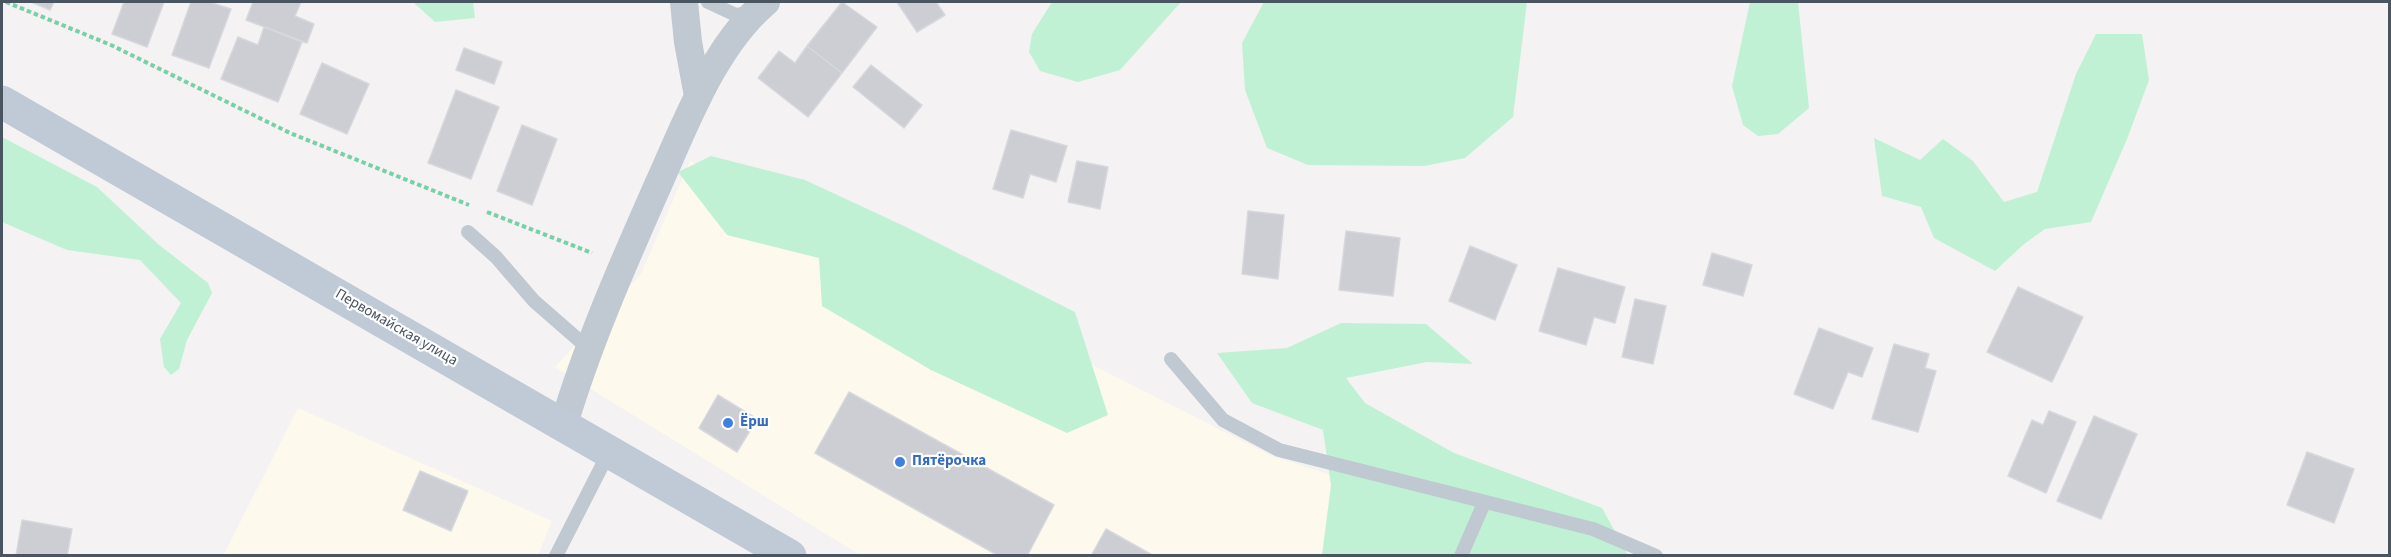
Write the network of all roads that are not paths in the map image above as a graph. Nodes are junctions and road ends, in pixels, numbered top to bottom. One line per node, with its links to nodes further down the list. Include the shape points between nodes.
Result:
1 (684, 2): 4 (street)
2 (708, 2): 3 (lane, via 736,15)
3 (760, 7): 4 (street, via 732,40)
4 (698, 96): 7 (street)
5 (2, 102): 9 (main road, Первомайская улица)
6 (468, 232): 7 (lane, via 534,301)
7 (589, 349): 9 (street)
8 (1171, 359): 11 (lane, via 1223,420 1279,450)
9 (563, 426): 10 (main road, Первомайская улица)
10 (609, 452): 12 (lane); 13 (main road, Первомайская улица)
11 (1484, 503): 14 (lane); 15 (lane, via 1593,529)
12 (556, 555)
13 (790, 555)
14 (1461, 555)
15 (1656, 555)

